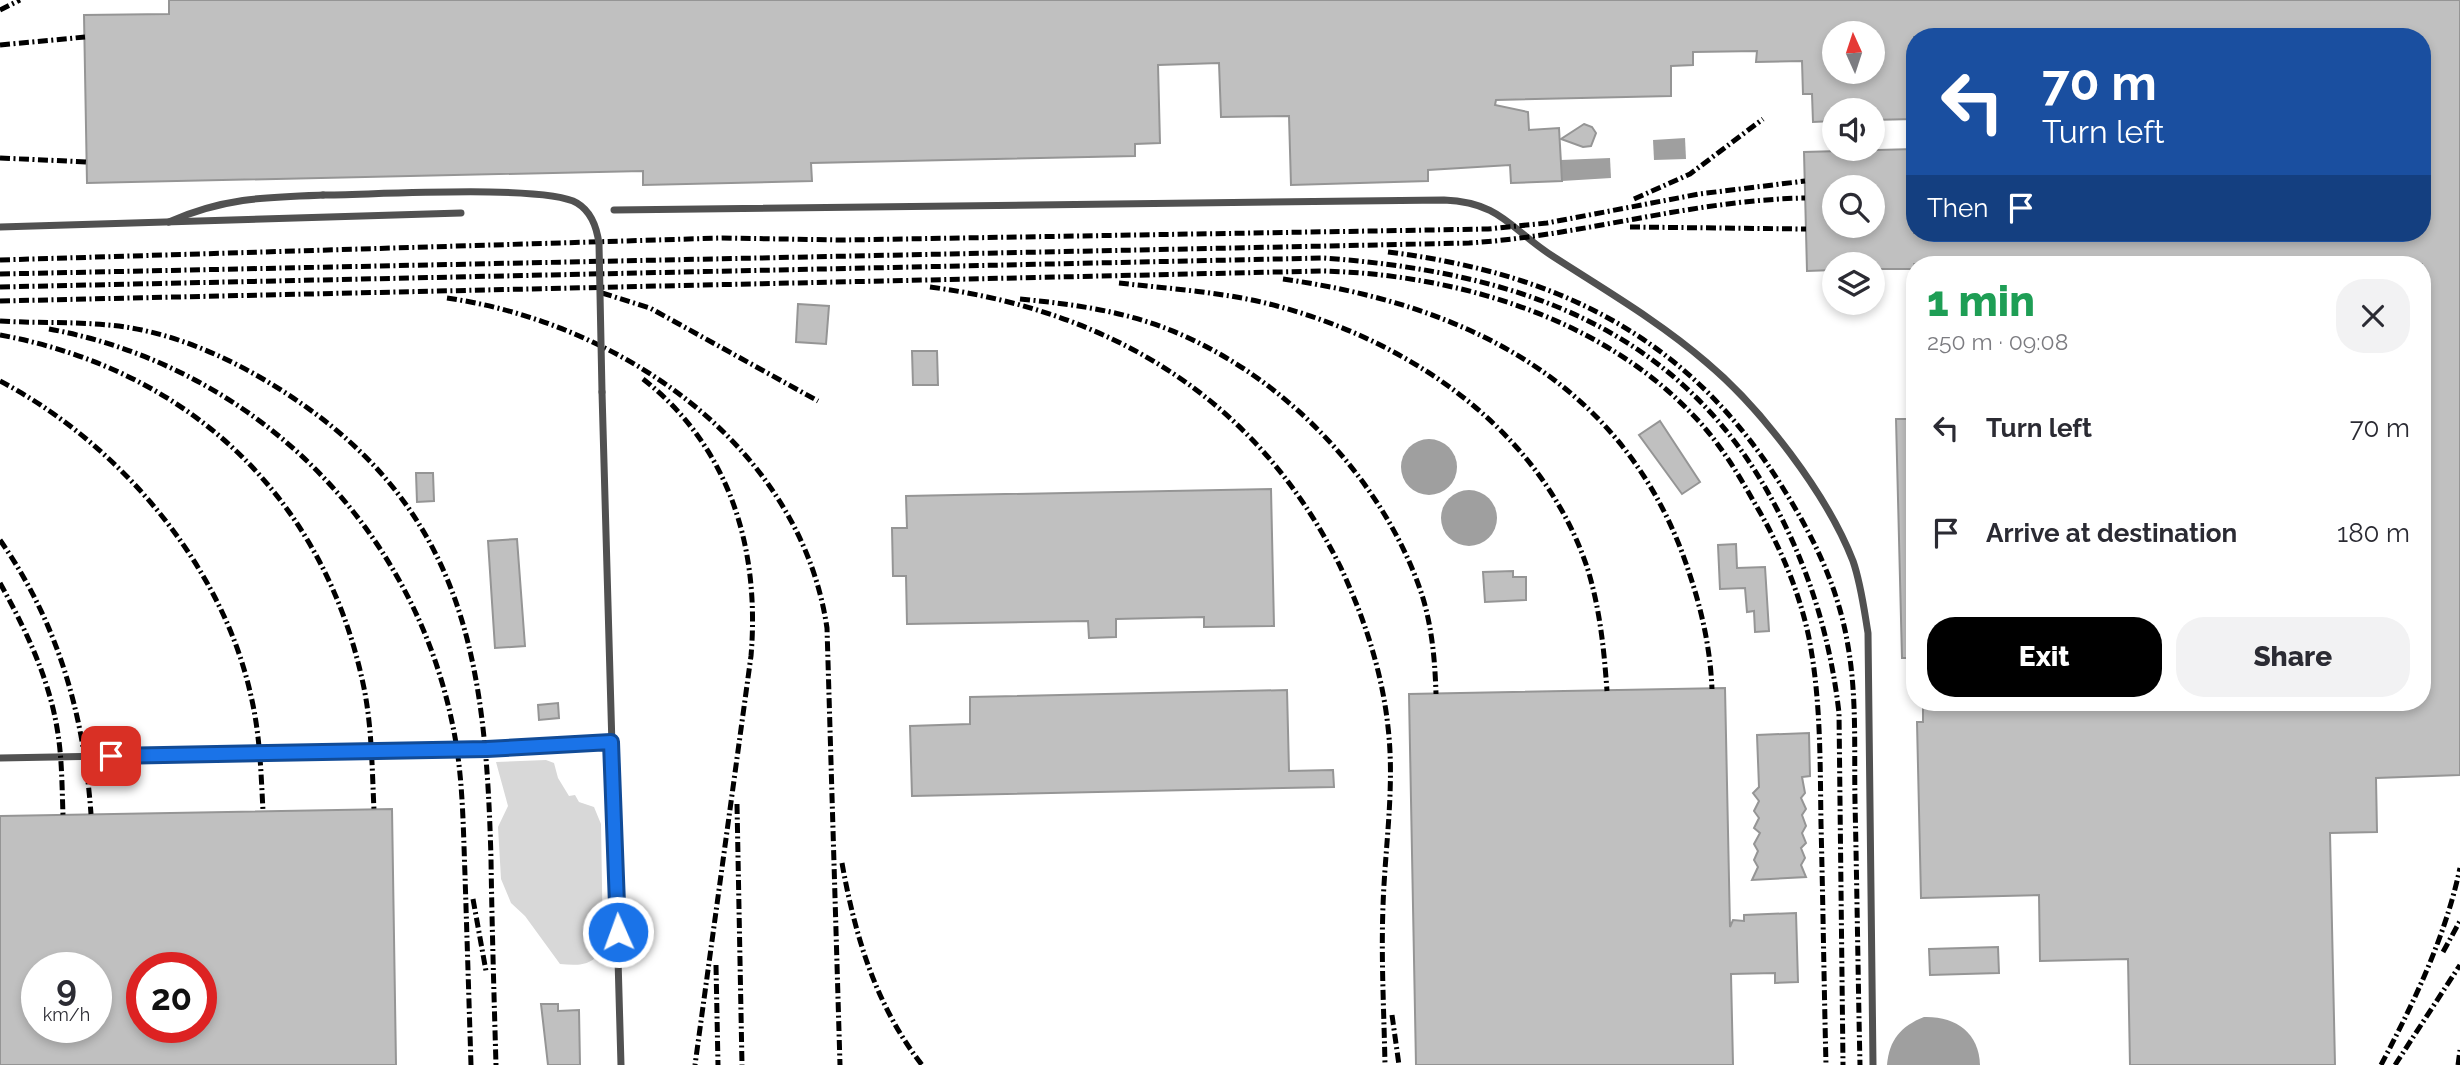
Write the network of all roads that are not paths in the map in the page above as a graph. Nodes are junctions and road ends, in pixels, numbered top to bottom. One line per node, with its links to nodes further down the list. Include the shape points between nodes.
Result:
1 (614, 210): 8 (lane, via 1444,200 1491,209 1709,364 1770,428 1844,539 1860,586 1868,633)
2 (461, 213): 3 (lane)
3 (165, 223): 4 (lane); 5 (lane, bridge, via 236,199 323,195 536,194 575,201 586,209 599,244)
4 (0, 227)
5 (611, 742): 6 (lane, via 487,749); 7 (lane)
6 (0, 758)
7 (621, 1065)
8 (1874, 1065)

